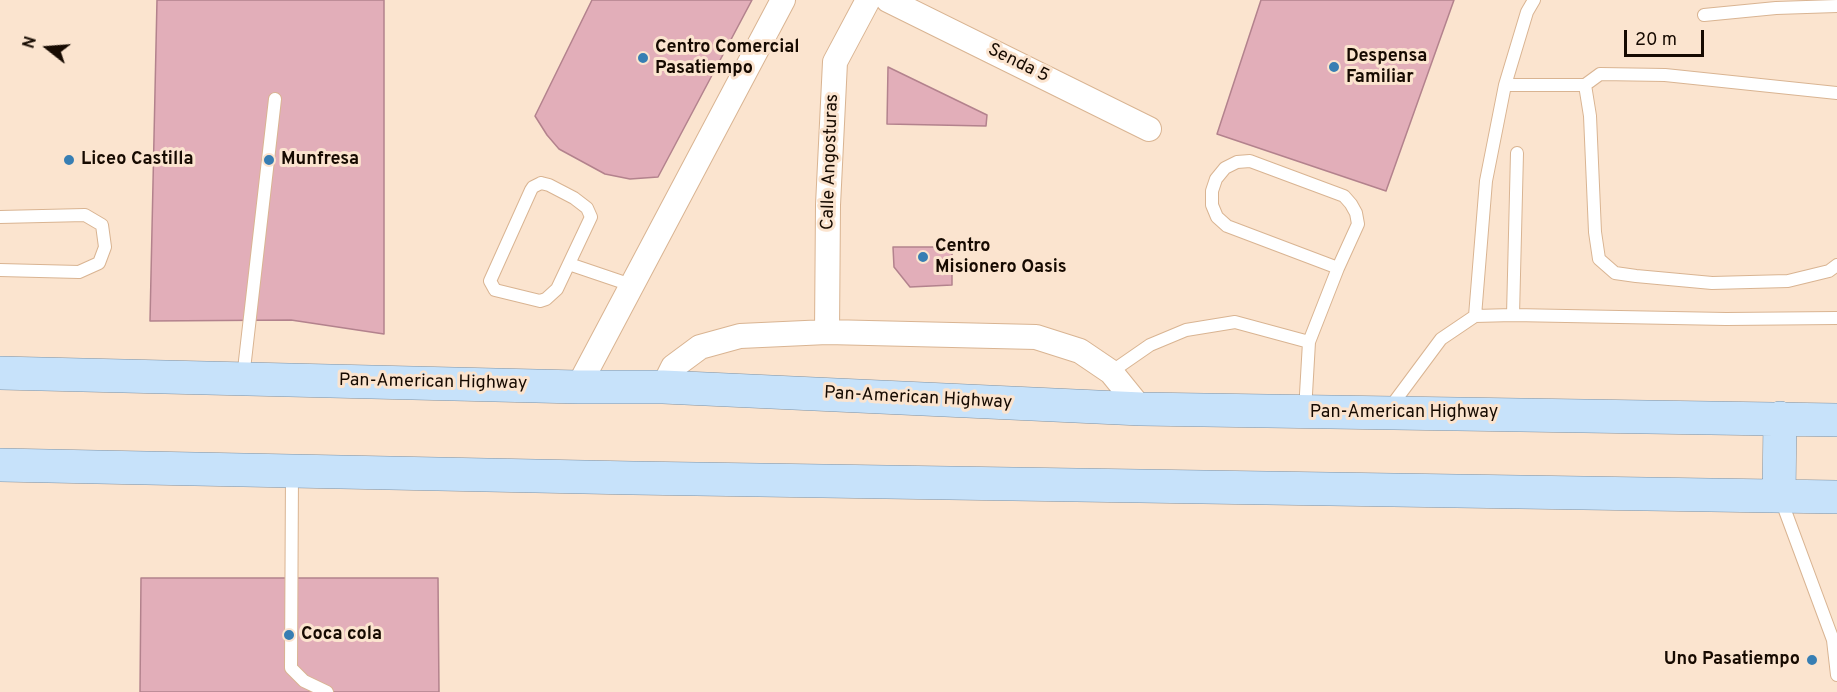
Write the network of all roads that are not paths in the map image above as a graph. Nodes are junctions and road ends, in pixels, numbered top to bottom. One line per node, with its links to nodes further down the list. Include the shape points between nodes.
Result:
1 (783, 0): 18 (street)
2 (868, 0): 22 (street, Calle Angosturas, via 836,62 828,205)
3 (888, 0): 11 (street, Senda 5)
4 (1534, 0): 7 (lane)
5 (1837, 6): 6 (lane)
6 (1704, 15)
7 (1504, 85): 8 (lane); 20 (lane, via 1486,182)
8 (1585, 85): 9 (lane, via 1600,74 1665,75); 15 (lane, via 1599,260 1615,273 1712,283 1788,281)
9 (1837, 93)
10 (275, 99): 26 (lane)
11 (1149, 129)
12 (1517, 153): 19 (lane)
13 (0, 217): 17 (lane, via 85,216 102,225 105,247 99,263 79,272)
14 (569, 264): 14 (lane, via 590,221 589,210 549,185 537,184 501,255 491,285 495,290 540,301 552,294); 18 (lane)
15 (1837, 265)
16 (1338, 268): 16 (lane, via 1358,224 1344,196 1250,161 1225,168 1216,179 1212,205 1227,226); 23 (lane)
17 (0, 270)
18 (631, 285): 27 (street)
19 (1514, 315): 20 (lane); 21 (lane)
20 (1475, 316): 30 (lane, via 1441,339)
21 (1837, 318)
22 (827, 332): 24 (street, via 1036,337 1080,351); 28 (street, via 740,336 700,347 673,368)
23 (1309, 342): 24 (lane, via 1235,322 1186,330 1150,345); 31 (lane)
24 (1112, 372): 29 (street)
25 (0, 373): 26 (highway, Pan-American Highway)
26 (243, 379): 27 (highway, Pan-American Highway)
27 (578, 387): 28 (highway, Pan-American Highway)
28 (663, 387): 29 (highway, Pan-American Highway)
29 (1141, 409): 31 (highway, Pan-American Highway)
30 (1388, 411): 31 (highway, Pan-American Highway); 32 (highway, Pan-American Highway)
31 (1305, 412)
32 (1780, 418): 33 (highway, Pan-American Highway); 36 (highway)
33 (1837, 420)
34 (0, 465): 35 (highway)
35 (292, 471): 36 (highway); 39 (lane, via 291,668 304,681)
36 (1779, 496): 37 (highway); 38 (lane, via 1833,640)
37 (1837, 497)
38 (1837, 675)
39 (327, 692)

